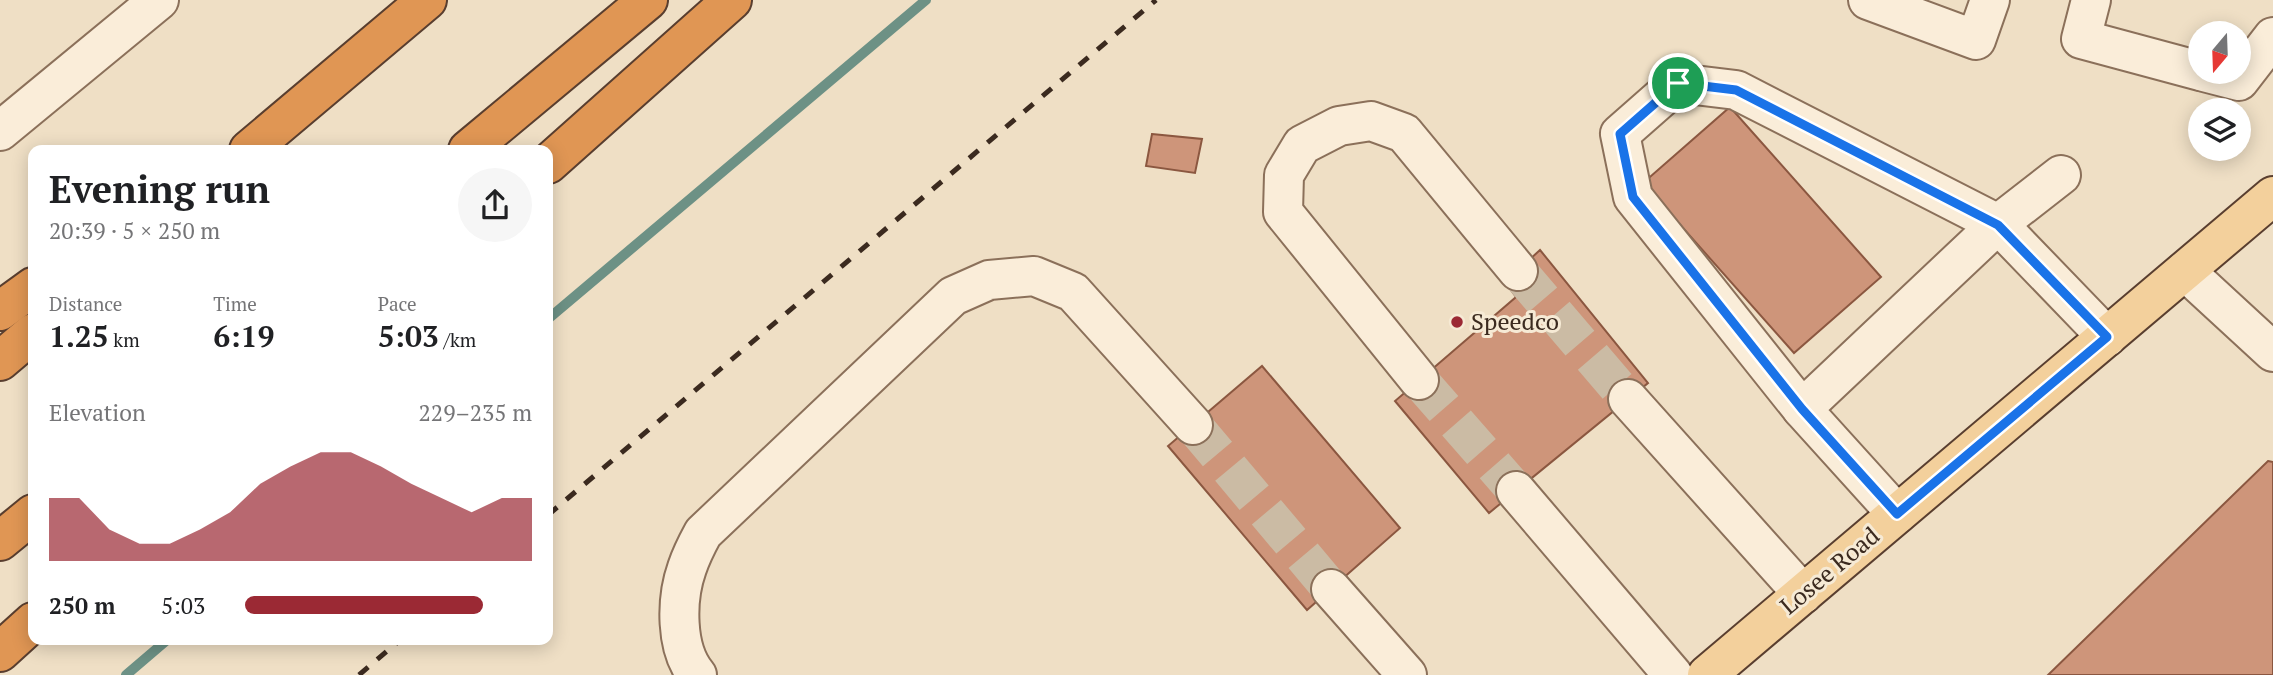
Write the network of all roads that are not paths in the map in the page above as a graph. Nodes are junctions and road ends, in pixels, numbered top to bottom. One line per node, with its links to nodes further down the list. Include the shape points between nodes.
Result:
1 (159, 0): 11 (street)
2 (427, 0): 12 (highway)
3 (648, 0): 13 (highway)
4 (732, 0): 14 (highway)
5 (1868, 0): 6 (street, via 1976,40)
6 (1990, 0)
7 (2091, 0): 10 (street, via 2081,39)
8 (2273, 37): 9 (street)
9 (2251, 65)
10 (2188, 67)
11 (0, 131)
12 (255, 145)
13 (474, 145)
14 (553, 160)
15 (2061, 175): 17 (street)
16 (2273, 196): 19 (main road, Losee Road)
17 (1998, 225): 23 (street); 28 (street); 28 (street, via 1736,90 1678,83 1620,134 1633,197)
18 (1518, 271): 26 (street, via 1404,133 1371,121 1339,126 1302,145 1284,175 1283,212)
19 (2185, 271): 23 (main road, Losee Road); 24 (street)
20 (28, 291): 21 (highway)
21 (0, 311)
22 (28, 337): 25 (highway)
23 (2107, 337): 31 (main road, Losee Road)
24 (2273, 352)
25 (0, 361)
26 (1419, 380)
27 (1628, 399): 35 (street)
28 (1802, 409): 31 (street)
29 (1192, 425): 38 (street, via 1073,292 1034,276 989,281 953,296 703,533 686,570 679,615 682,646)
30 (1516, 491): 40 (street)
31 (1897, 514): 35 (main road, Losee Road)
32 (28, 518): 33 (highway)
33 (0, 541)
34 (1331, 589): 39 (street)
35 (1803, 594): 41 (main road, Losee Road)
36 (28, 627): 37 (highway)
37 (0, 652)
38 (697, 675)
39 (1407, 675)
40 (1673, 675)
41 (1707, 675)

